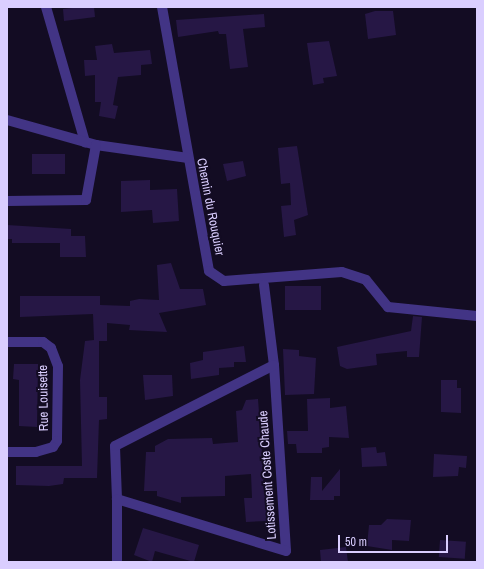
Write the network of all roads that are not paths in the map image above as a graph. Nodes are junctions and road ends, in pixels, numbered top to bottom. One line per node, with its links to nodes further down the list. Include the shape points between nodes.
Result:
1 (46, 7): 4 (street)
2 (162, 7): 6 (street, Chemin du Rouquier)
3 (7, 120): 4 (street)
4 (85, 142): 5 (street)
5 (96, 145): 6 (street); 7 (street, via 86,200)
6 (188, 158): 9 (street, Chemin du Rouquier, via 209,271 224,281 342,272 366,280 388,307)
7 (7, 201)
8 (264, 285): 11 (street, Lotissement Coste Chaude)
9 (477, 316)
10 (7, 342): 12 (street, Rue Louisette, via 43,342 53,352 58,366 57,441 53,447 36,452)
11 (274, 365): 13 (street, via 115,446); 13 (street, Lotissement Coste Chaude, via 286,551)
12 (7, 452)
13 (116, 498): 14 (street)
14 (117, 562)

